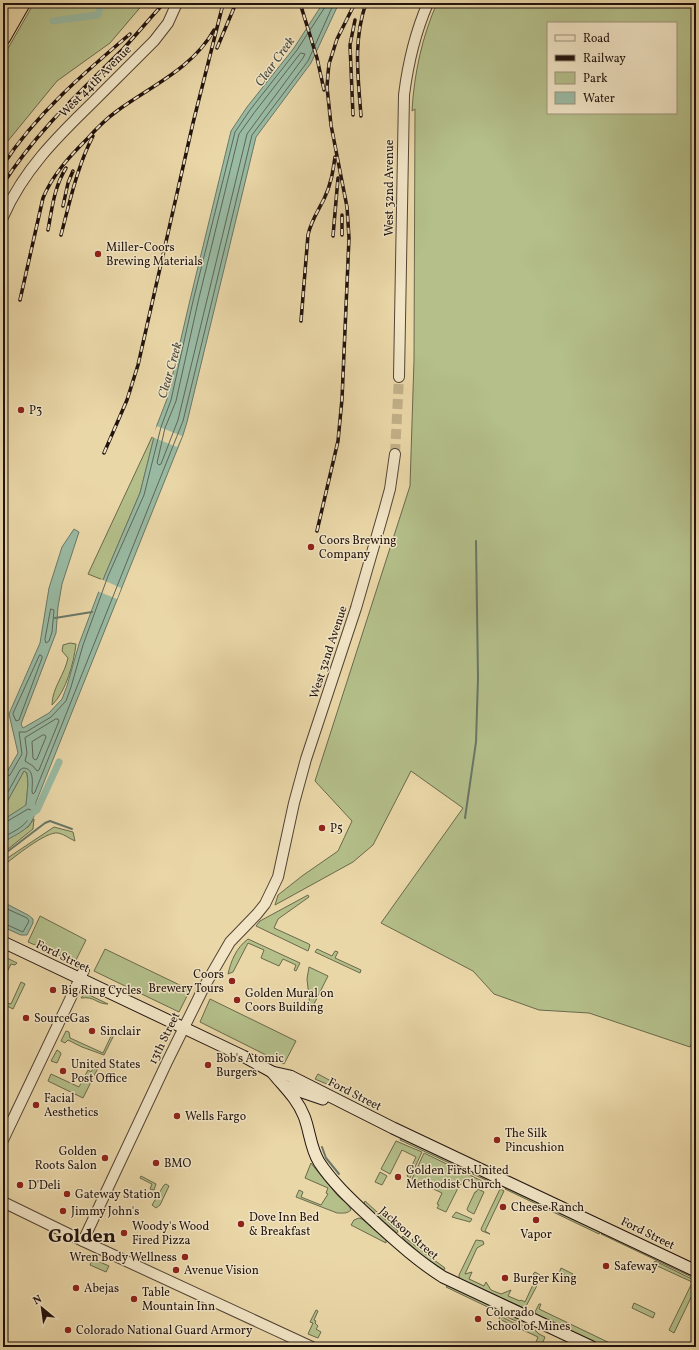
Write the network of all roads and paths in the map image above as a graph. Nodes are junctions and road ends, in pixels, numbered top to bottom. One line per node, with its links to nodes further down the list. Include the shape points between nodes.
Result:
1 (12, 3): 5 (highway)
2 (23, 3): 6 (highway)
3 (177, 3): 7 (street, West 44th Avenue, via 168,23 154,41 53,141 26,174)
4 (428, 3): 8 (street, West 32nd Avenue, via 414,39 404,95)
5 (3, 18)
6 (3, 38)
7 (3, 217)
8 (399, 377)
9 (395, 454): 10 (street, West 32nd Avenue, via 384,511 356,608 306,759)
10 (283, 857): 13 (street, 13th Street, via 278,877 268,898 257,914 230,942)
11 (3, 942): 12 (main road, Ford Street)
12 (82, 975): 13 (main road, Ford Street); 17 (street)
13 (183, 1028): 14 (main road, Ford Street); 19 (street, 13th Street)
14 (272, 1072): 15 (main road, Jackson Street); 16 (main road, Ford Street, via 290,1076)
15 (284, 1086): 16 (main road); 22 (main road, Jackson Street, via 301,1108 313,1151 320,1163 355,1203 407,1250 443,1277)
16 (350, 1107): 20 (main road, Ford Street)
17 (3, 1140)
18 (3, 1202): 19 (street)
19 (83, 1241): 21 (street)
20 (696, 1271)
21 (312, 1347)
22 (592, 1347)

